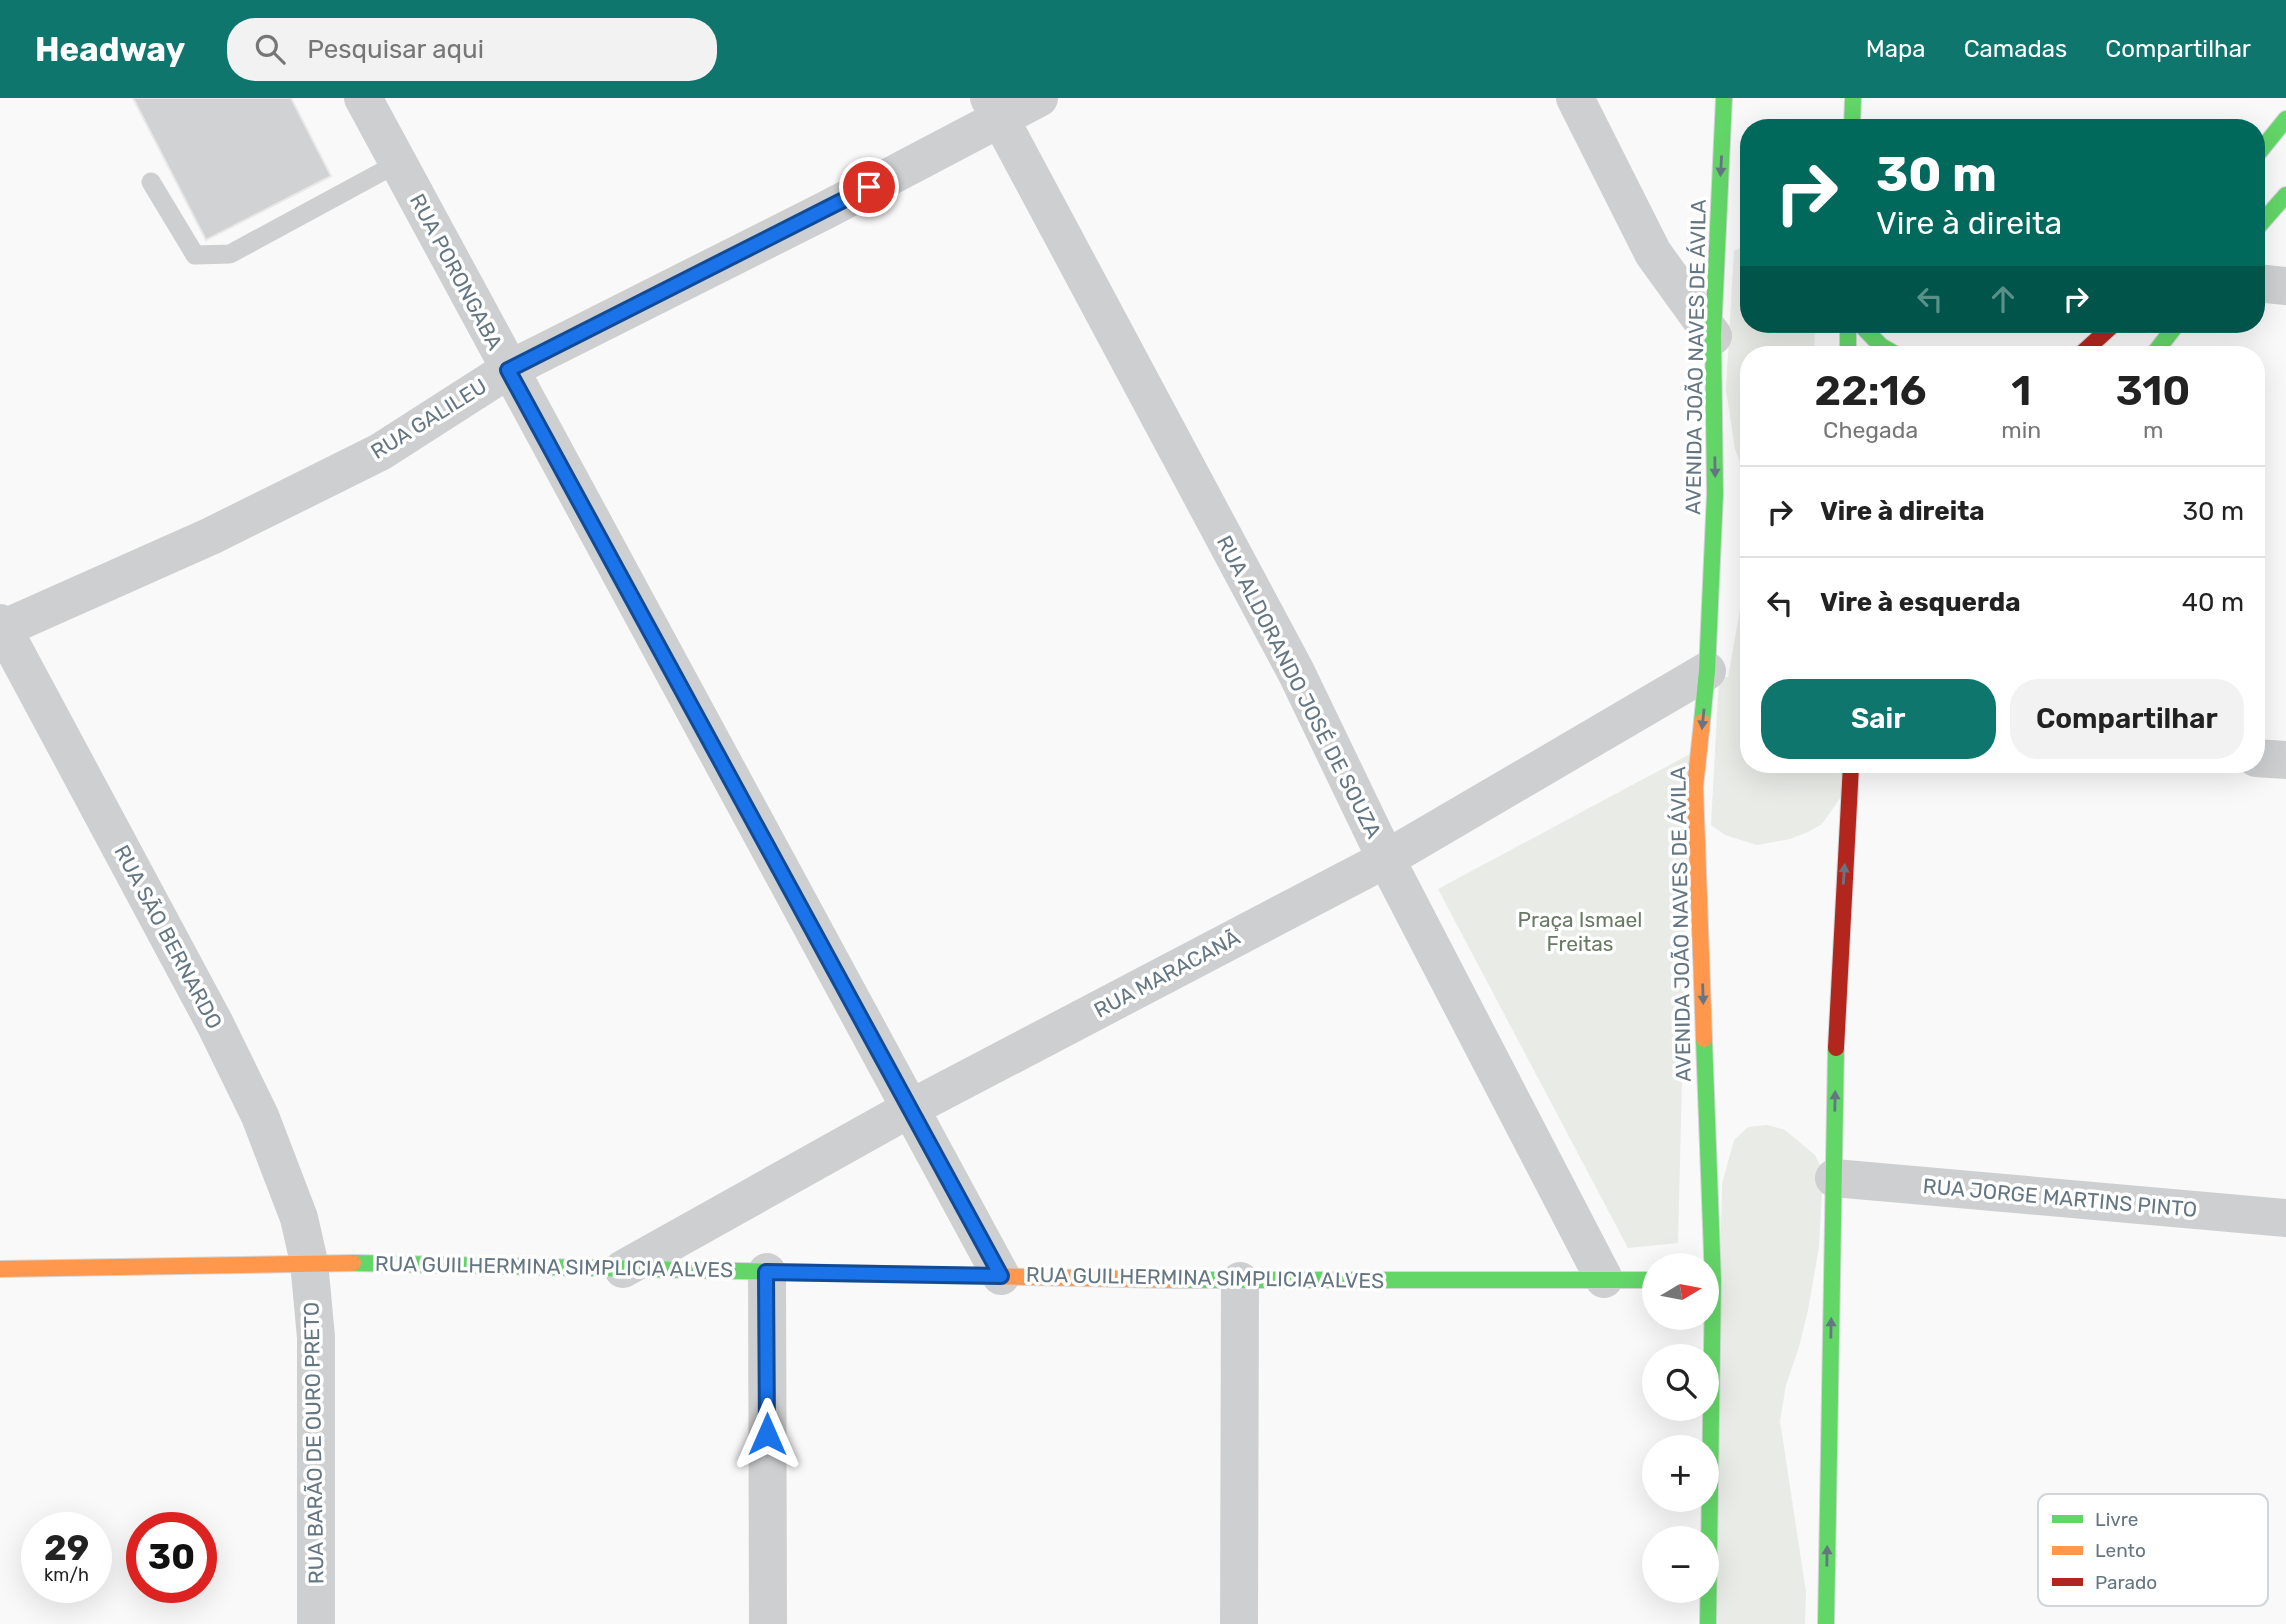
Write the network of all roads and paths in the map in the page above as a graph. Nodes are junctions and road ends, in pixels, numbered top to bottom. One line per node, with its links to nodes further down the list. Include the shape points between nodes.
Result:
1 (363, 98): 10 (street, RUA PORONGABA)
2 (1039, 98): 6 (street, RUA GALILEU)
3 (1575, 98): 18 (street, via 1653,253)
4 (1724, 98): 18 (main road, AVENIDA JOÃO NAVES DE ÁVILA, one-way to 18)
5 (1853, 98): 7 (main road)
6 (994, 108): 21 (street, RUA GALILEU, via 826,211); 27 (street, RUA ALDORANDO JOSÉ DE SOUZA, via 1296,672)
7 (1852, 119)
8 (2286, 119): 9 (main road)
9 (2265, 145)
10 (397, 163): 11 (lane, via 230,254 195,255); 21 (street, RUA PORONGABA)
11 (151, 182)
12 (2286, 195): 13 (main road)
13 (2265, 219)
14 (2265, 284): 15 (street)
15 (2286, 286)
16 (1869, 333): 19 (main road)
17 (2104, 333): 20 (main road)
18 (1713, 336): 23 (main road, AVENIDA JOÃO NAVES DE ÁVILA, one-way to 23, via 1715,494)
19 (1881, 346)
20 (2090, 346)
21 (508, 370): 22 (street, RUA GALILEU, via 380,452 211,536); 28 (street, RUA PORONGABA)
22 (1, 627): 32 (street, RUA SÃO BERNARDO, via 260,1116 299,1218)
23 (1707, 671): 27 (street, RUA MARACANÃ); 31 (main road, AVENIDA JOÃO NAVES DE ÁVILA, one-way to 31, via 1695,787)
24 (2265, 759): 25 (street)
25 (2286, 760)
26 (1851, 773): 29 (main road, one-way to 26)
27 (1385, 859): 28 (street, RUA MARACANÃ); 37 (street, RUA ALDORANDO JOSÉ DE SOUZA)
28 (911, 1108): 34 (street, RUA MARACANÃ); 36 (street, RUA PORONGABA)
29 (1834, 1178): 30 (street, RUA JORGE MARTINS PINTO); 45 (main road, one-way to 29)
30 (2286, 1218)
31 (1709, 1253)
32 (309, 1262): 33 (main road, RUA GUILHERMINA SIMPLICIA ALVES); 34 (main road, RUA GUILHERMINA SIMPLICIA ALVES); 41 (street, RUA BARÃO DE OURO PRETO, via 316,1337)
33 (0, 1269)
34 (623, 1269): 35 (main road, RUA GUILHERMINA SIMPLICIA ALVES)
35 (766, 1272): 36 (main road, RUA GUILHERMINA SIMPLICIA ALVES); 42 (street)
36 (1001, 1276): 39 (main road, RUA GUILHERMINA SIMPLICIA ALVES)
37 (1604, 1279): 38 (main road, RUA GUILHERMINA SIMPLICIA ALVES); 39 (main road, RUA GUILHERMINA SIMPLICIA ALVES)
38 (1642, 1280)
39 (1240, 1281): 43 (street)
40 (1710, 1330): 44 (main road, AVENIDA JOÃO NAVES DE ÁVILA)
41 (316, 1624)
42 (768, 1624)
43 (1239, 1624)
44 (1708, 1624)
45 (1826, 1624)

